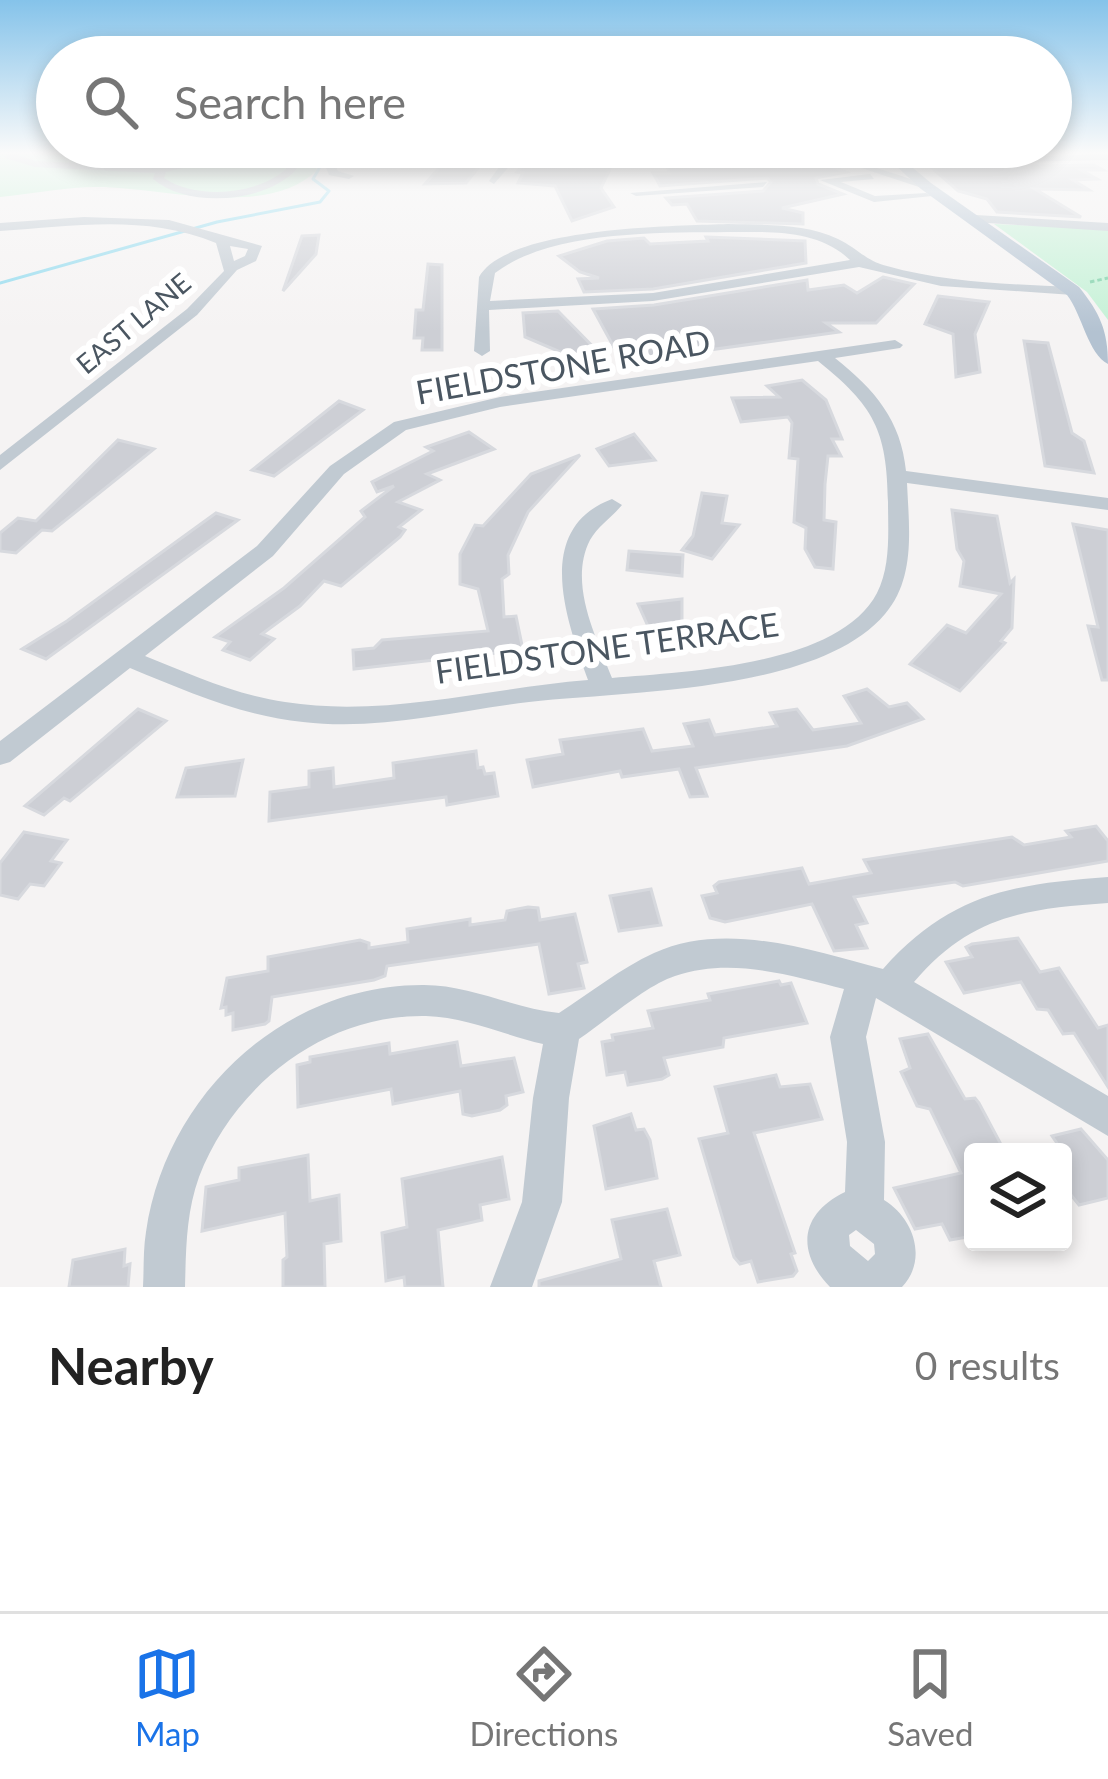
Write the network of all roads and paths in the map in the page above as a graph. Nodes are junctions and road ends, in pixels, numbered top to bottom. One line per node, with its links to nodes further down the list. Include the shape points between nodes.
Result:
1 (963, 212): 3 (main road)
2 (659, 218): 6 (street)
3 (976, 220): 5 (street); 10 (main road)
4 (0, 227): 7 (street, EAST LANE, via 107,220 174,225)
5 (1108, 227)
6 (670, 231): 8 (street, via 789,231 836,243); 11 (street, via 512,254 485,277)
7 (222, 241): 9 (street, EAST LANE); 9 (street, via 256,246)
8 (858, 263): 10 (street, via 958,283); 11 (street, via 670,295)
9 (231, 268): 17 (street, EAST LANE, via 193,312)
10 (1073, 292): 15 (main road)
11 (485, 306): 13 (street)
12 (895, 345): 14 (street, FIELDSTONE ROAD)
13 (482, 351)
14 (822, 356): 19 (street, FIELDSTONE TERRACE, via 885,413); 22 (street, FIELDSTONE ROAD, via 500,402 400,426 337,470 266,550)
15 (1108, 358)
16 (0, 442): 17 (street)
17 (23, 444): 18 (street, EAST LANE)
18 (0, 464)
19 (897, 476): 20 (street); 23 (street, FIELDSTONE TERRACE, via 895,580 879,608 844,637 757,666)
20 (1108, 504)
21 (613, 505): 23 (street, via 585,528 570,558 574,601)
22 (126, 657): 23 (street, FIELDSTONE TERRACE, via 238,703 310,715); 24 (street, FIELDSTONE ROAD)
23 (602, 685)
24 (0, 754)
25 (1108, 890): 26 (street, via 985,907 946,926)
26 (877, 982): 27 (street, via 754,954 690,956 631,982); 28 (street); 29 (street, via 848,1037 866,1142)
27 (563, 1030): 30 (street, via 424,1000 330,1015 282,1041 221,1101 187,1156 166,1240); 31 (street, via 542,1202)
28 (1108, 1117)
29 (863, 1210)
30 (164, 1287)
31 (511, 1287)

